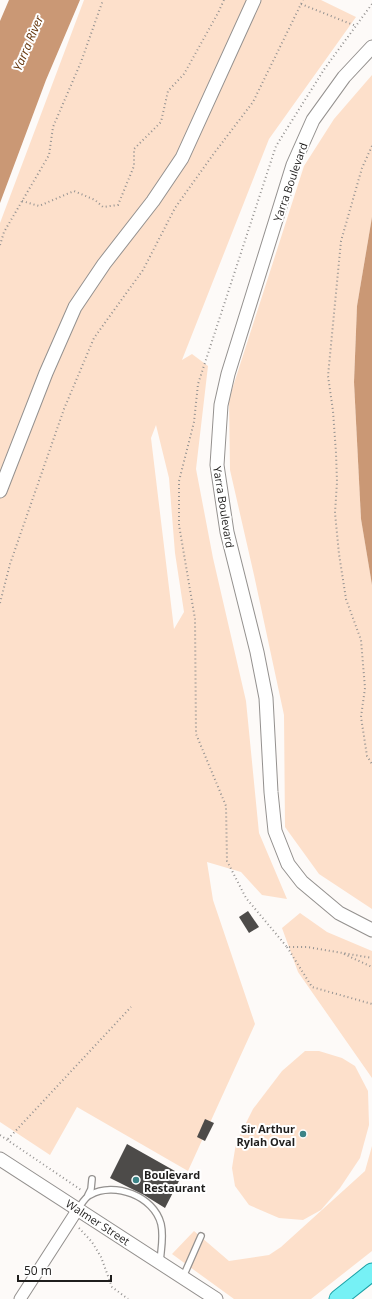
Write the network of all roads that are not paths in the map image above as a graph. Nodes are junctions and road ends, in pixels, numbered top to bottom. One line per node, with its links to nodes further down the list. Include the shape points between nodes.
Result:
1 (254, 0): 3 (street, via 182,158 75,307)
2 (372, 47): 4 (street, Yarra Boulevard, via 344,77 313,120 293,165 228,374 221,405 217,465 227,532 266,698 275,831 288,864 302,882 339,913)
3 (0, 491)
4 (372, 930)
5 (0, 1158): 8 (street, Walmer Street)
6 (92, 1179): 7 (lane)
7 (88, 1195): 8 (lane); 10 (lane, via 99,1191 130,1192 146,1200 161,1223)
8 (78, 1209): 10 (street, Walmer Street); 13 (street)
9 (201, 1236): 12 (lane)
10 (160, 1262): 12 (street, Walmer Street)
11 (372, 1272): 15 (main road)
12 (183, 1277): 14 (street, Walmer Street)
13 (20, 1299)
14 (216, 1299)
15 (338, 1299)

